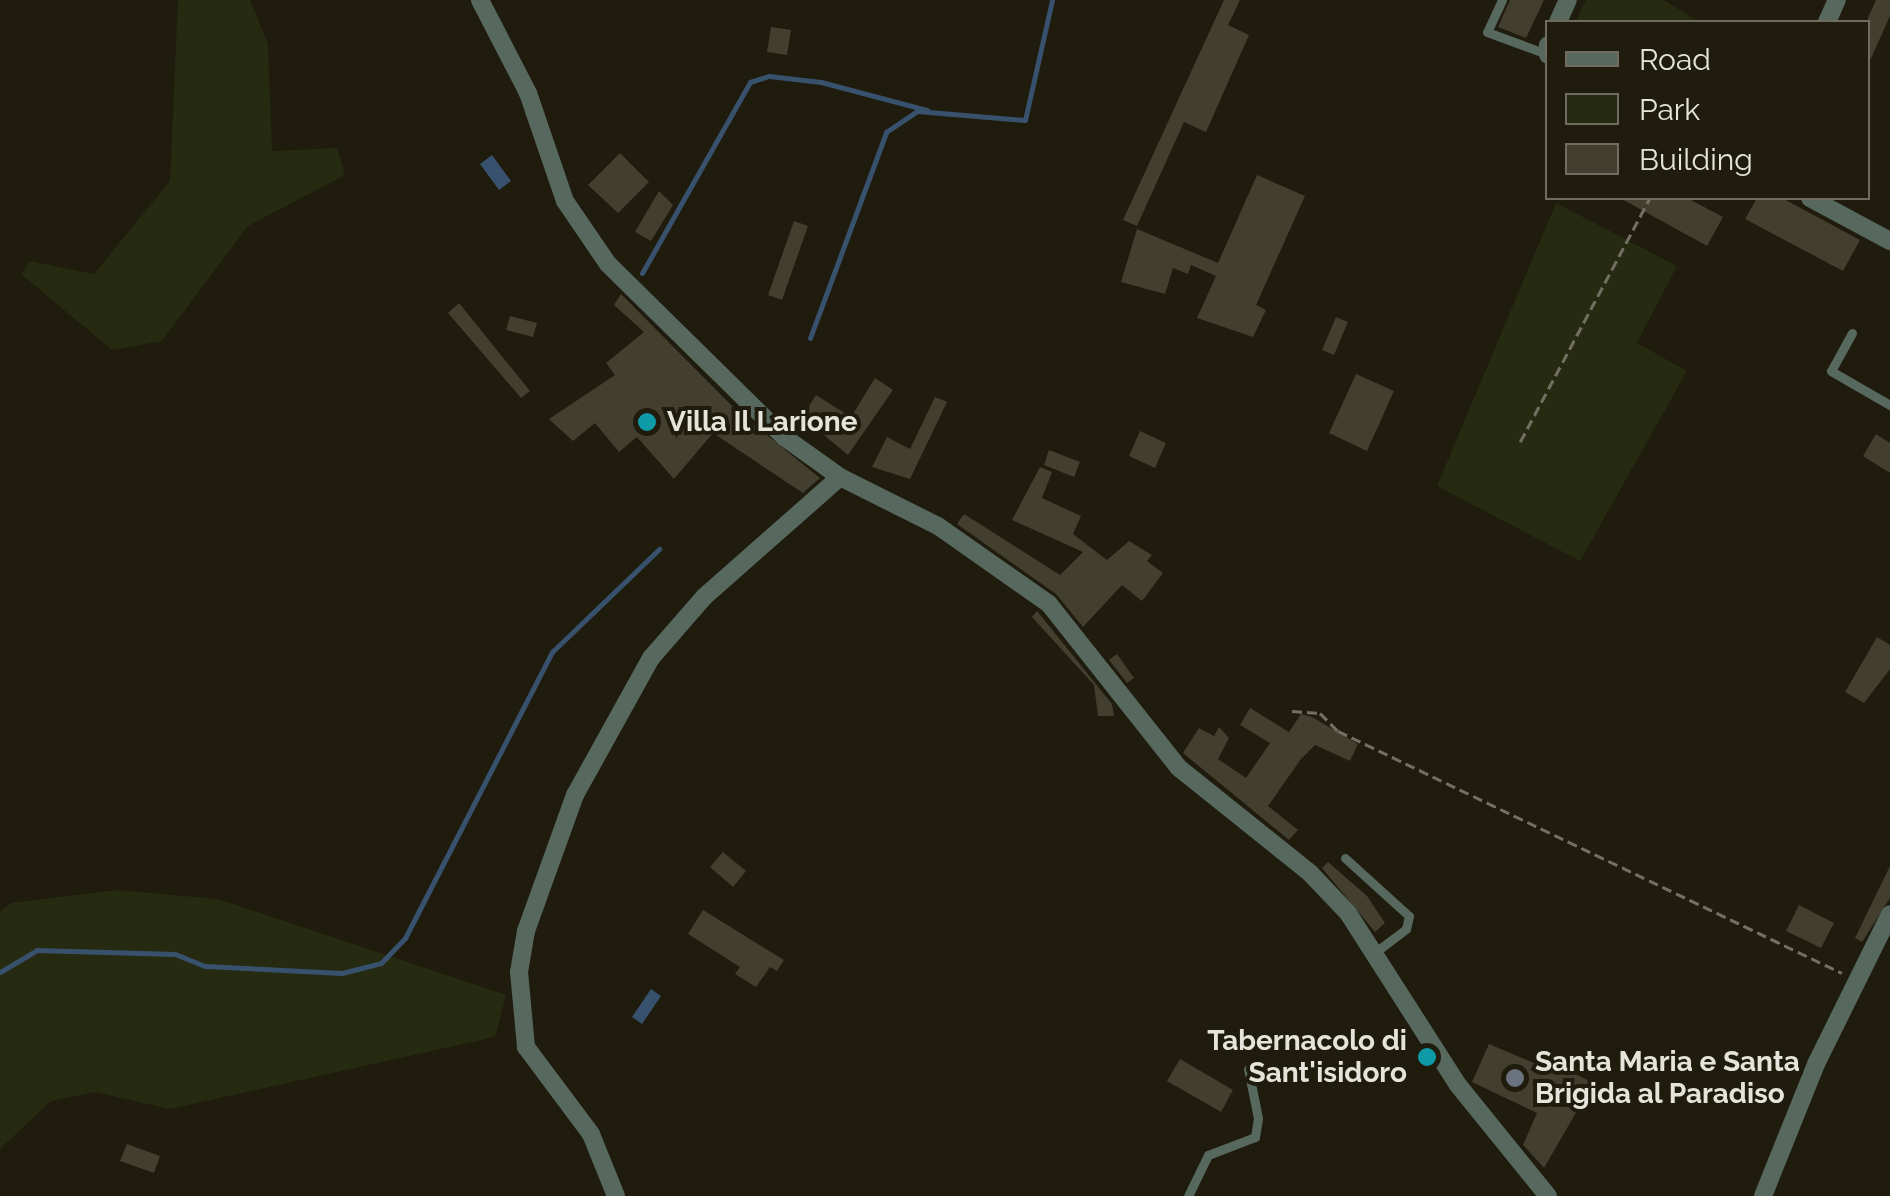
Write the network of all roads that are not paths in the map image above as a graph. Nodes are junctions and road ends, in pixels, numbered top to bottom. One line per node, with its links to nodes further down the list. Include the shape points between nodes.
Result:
1 (480, 0): 8 (street, via 528,94 565,201 608,264 784,437)
2 (1502, 0): 3 (lane, via 1487,32)
3 (1545, 51)
4 (1814, 200): 5 (street)
5 (1890, 241)
6 (1852, 334): 7 (lane, via 1831,371)
7 (1890, 405)
8 (840, 477): 11 (street, via 938,526 1034,590 1179,768 1310,873); 13 (street, via 704,597 651,658 575,795 526,931 519,972 526,1047 591,1134)
9 (1345, 858): 11 (lane, via 1409,916 1406,928)
10 (1890, 914): 16 (street)
11 (1374, 953): 15 (street, via 1458,1085)
12 (1248, 1069): 14 (lane, via 1255,1136 1208,1155)
13 (616, 1196)
14 (1188, 1196)
15 (1548, 1196)
16 (1764, 1196)

